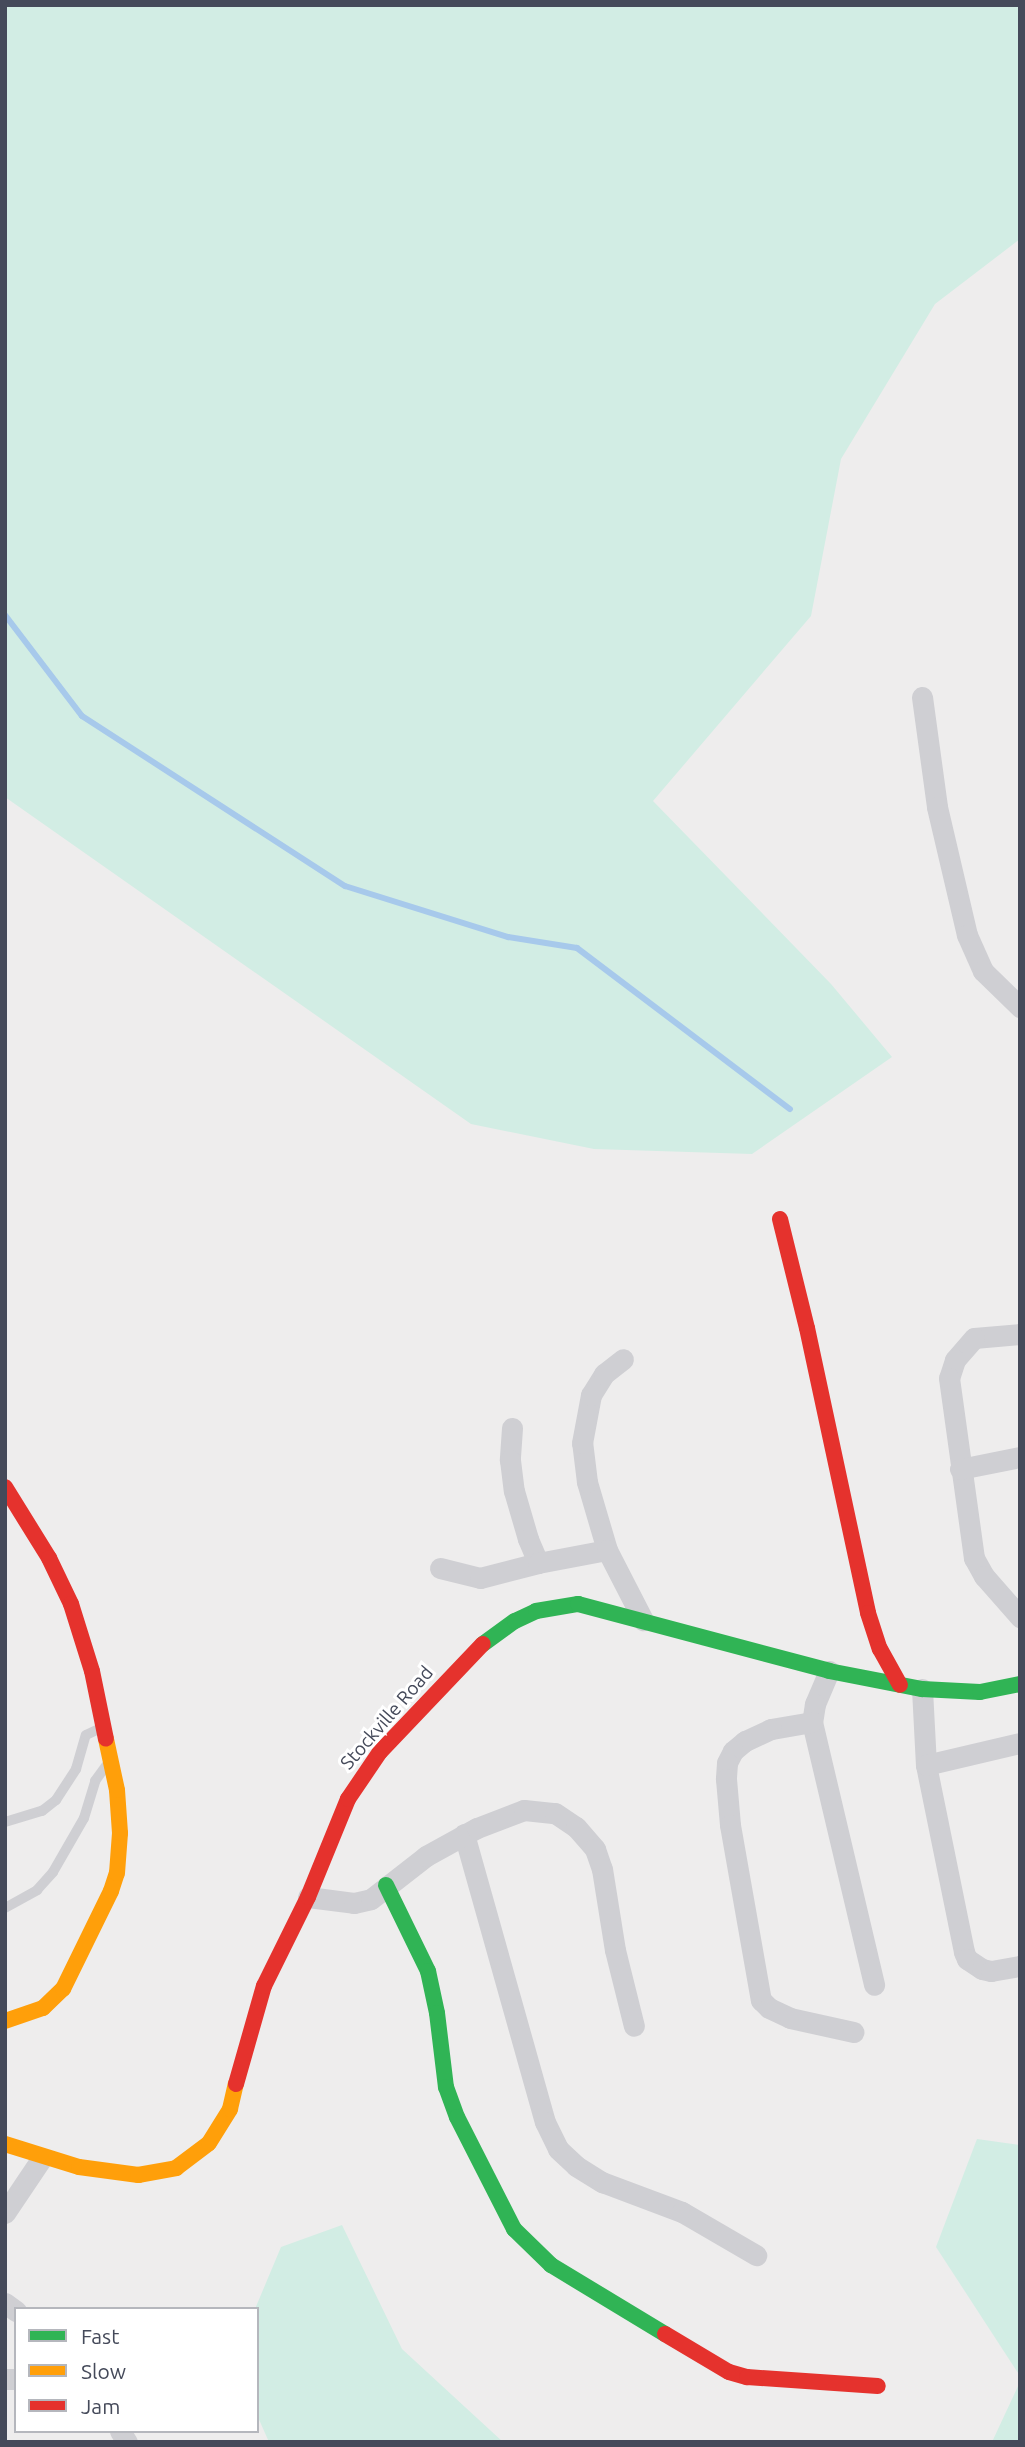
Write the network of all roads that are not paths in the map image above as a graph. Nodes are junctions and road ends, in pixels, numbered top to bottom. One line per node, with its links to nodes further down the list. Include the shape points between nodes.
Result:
1 (922, 697): 2 (street, via 940,819 967,936 983,971)
2 (1020, 1007)
3 (780, 1219): 17 (street, via 868,1614)
4 (1020, 1334): 8 (street, via 974,1338 951,1368)
5 (622, 1359): 10 (street, via 604,1374 591,1395 582,1443 587,1482)
6 (512, 1427): 11 (street, via 514,1491)
7 (1020, 1457): 8 (street)
8 (960, 1469): 13 (street, via 974,1558)
9 (5, 1487): 20 (street, via 71,1604)
10 (607, 1550): 11 (street); 14 (street)
11 (538, 1563): 12 (street, via 480,1578)
12 (440, 1568)
13 (1020, 1617)
14 (643, 1620): 15 (street, Stockville Road); 27 (street, Stockville Road, via 598,1607 557,1606 515,1620 484,1643 359,1779)
15 (829, 1671): 17 (street, Stockville Road); 19 (street)
16 (1020, 1684): 18 (street, Stockville Road, via 980,1692)
17 (900, 1685): 18 (street, Stockville Road)
18 (922, 1689): 23 (street)
19 (812, 1722): 30 (street); 33 (street, via 771,1729 733,1751 726,1779 730,1825 763,2002 790,2018)
20 (104, 1727): 22 (street); 24 (lane, via 86,1735 76,1769 56,1800 34,1815)
21 (1020, 1742): 23 (street)
22 (111, 1762): 28 (lane, via 98,1775 84,1818 58,1866 37,1890); 31 (street, via 120,1833 114,1882 63,1989 43,2008)
23 (926, 1765): 29 (street, via 967,1959 991,1971)
24 (5, 1822)
25 (464, 1835): 26 (street); 32 (street, via 532,1809 555,1813 587,1837 602,1869); 37 (street, via 545,2122 558,2149 594,2178 682,2212)
26 (386, 1885): 27 (street, via 372,1899 354,1903); 38 (street, via 428,1971 446,2087 457,2118 514,2229 526,2243 551,2265 729,2372)
27 (308, 1897): 35 (street, Stockville Road, via 264,1986 230,2109 209,2143 176,2168 138,2175)
28 (5, 1908)
29 (1020, 1966)
30 (874, 1985)
31 (11, 2017)
32 (634, 2026)
33 (853, 2032)
34 (5, 2144): 35 (street, Stockville Road)
35 (42, 2158): 36 (street)
36 (5, 2213)
37 (756, 2255)
38 (878, 2386)

